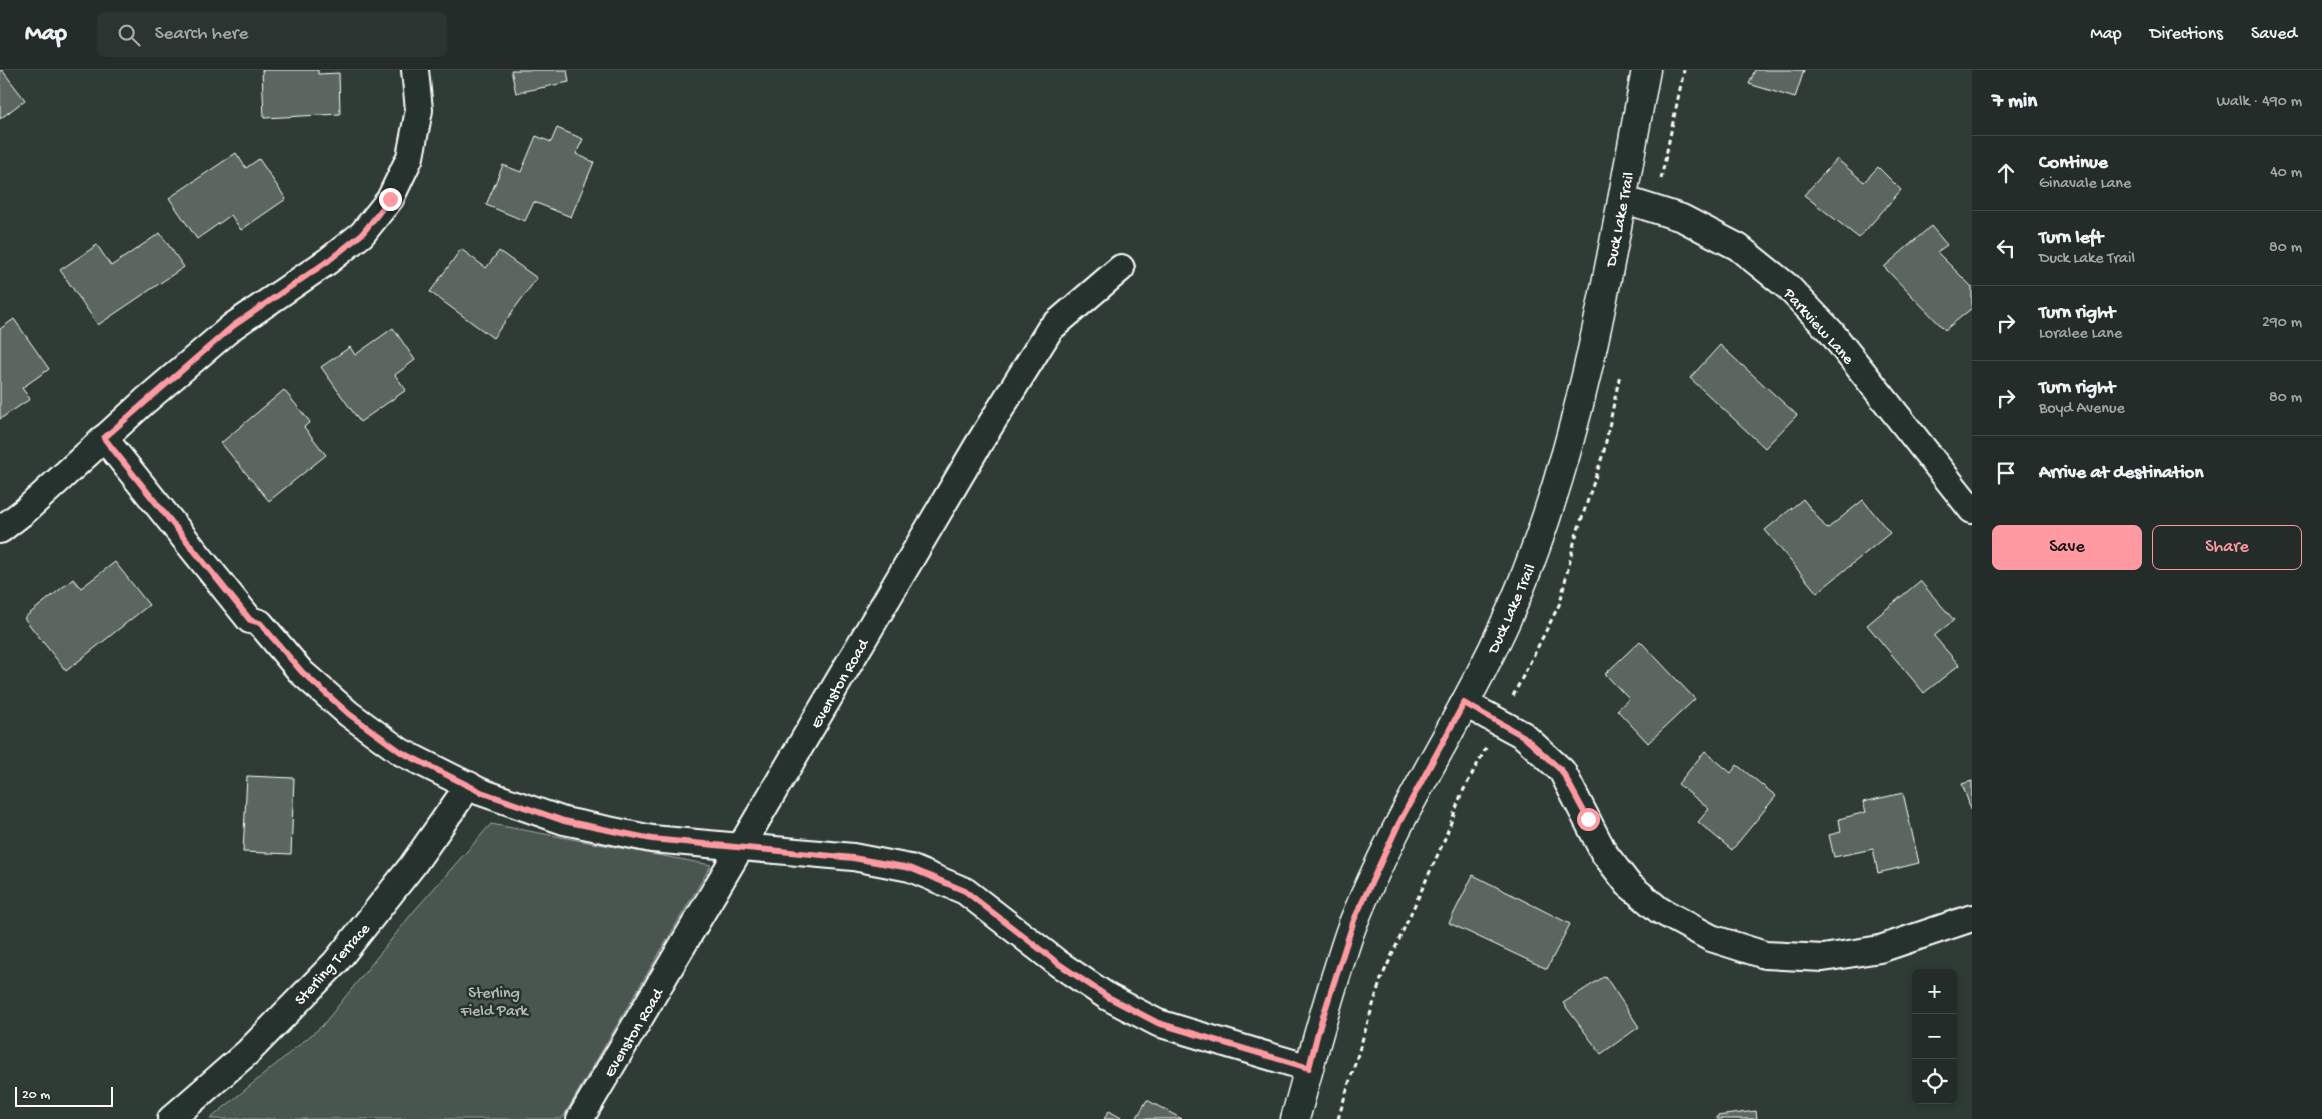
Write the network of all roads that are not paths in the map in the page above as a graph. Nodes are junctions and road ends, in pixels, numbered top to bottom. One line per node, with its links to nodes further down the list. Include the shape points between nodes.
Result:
1 (415, 70): 5 (street, via 419,110 410,157 390,199 362,234 233,326)
2 (1646, 70): 3 (street, Duck Lake Trail)
3 (1622, 199): 6 (street, Parkview Lane, via 1682,218 1738,248 1788,287 1831,332); 8 (street, Duck Lake Trail, via 1580,408 1553,502 1519,592)
4 (1121, 268): 10 (street, Evenston Road, via 1050,329 978,445)
5 (104, 438): 7 (street); 9 (street, via 250,620 260,623 302,672 349,714 401,752)
6 (1972, 510)
7 (0, 530)
8 (1464, 703): 11 (street, via 1523,736 1562,771 1604,853 1628,884 1659,910 1711,938 1765,955 1823,958 1880,949); 12 (street, Duck Lake Trail, via 1398,825 1354,920)
9 (468, 786): 10 (street, via 564,821 652,839); 13 (street, Sterling Terrace, via 412,866 335,963 248,1052)
10 (742, 847): 12 (street, via 853,858 910,868 965,891 1067,970 1108,997 1158,1023); 14 (street, Evenston Road)
11 (1972, 918)
12 (1309, 1068): 15 (street, Duck Lake Trail)
13 (171, 1119)
14 (580, 1119)
15 (1295, 1119)

